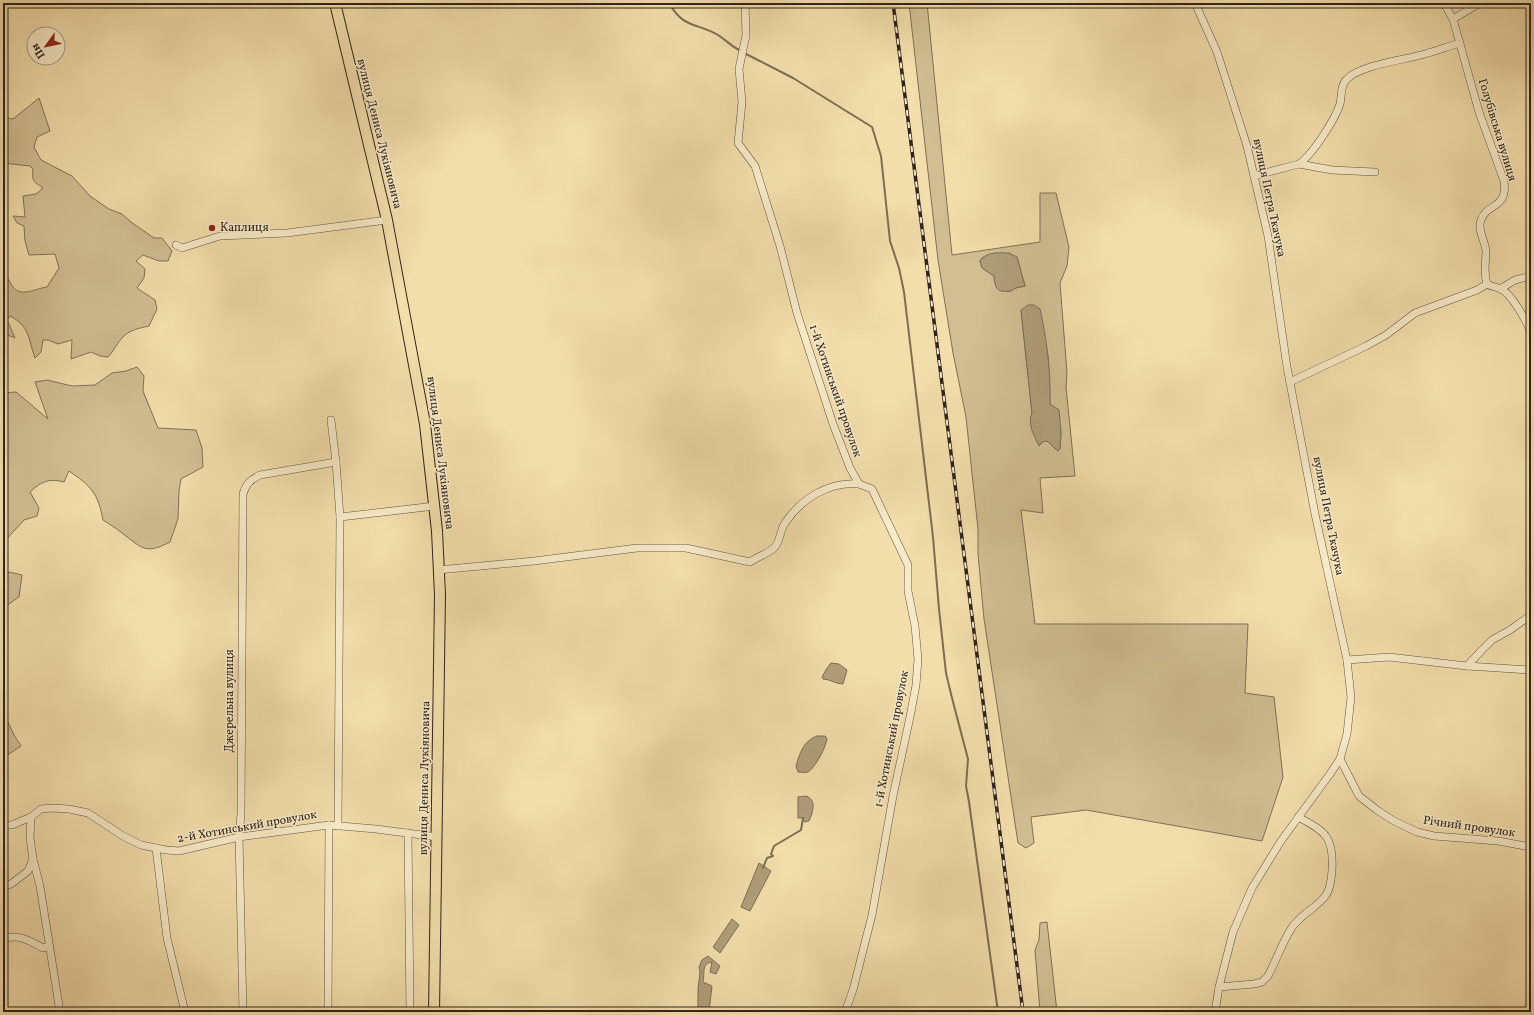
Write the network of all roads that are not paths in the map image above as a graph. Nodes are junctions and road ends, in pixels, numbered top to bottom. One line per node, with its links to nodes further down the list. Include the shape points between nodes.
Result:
1 (335, 3): 11 (highway, вулиця Дениса Лукіяновича)
2 (745, 3): 20 (street, 1-й Хотинський провулок, via 746,34 739,69 742,102 738,143 756,166 797,313 833,424)
3 (1195, 3): 10 (street, вулиця Петра Ткачука, via 1217,52)
4 (1444, 3): 6 (street, Голубівська вулиця)
5 (1480, 3): 6 (street)
6 (1453, 19): 7 (street, Голубівська вулиця)
7 (1460, 43): 8 (street, via 1365,68 1346,79 1340,104 1329,126 1305,160); 14 (street, Голубівська вулиця, via 1479,112 1505,188 1502,199 1485,212 1480,221 1486,250 1484,275)
8 (1299, 164): 9 (street, via 1332,170); 10 (street)
9 (1375, 172)
10 (1254, 176): 17 (street, вулиця Петра Ткачука, via 1268,236)
11 (387, 220): 12 (street, via 287,233 220,236 182,248); 21 (highway, вулиця Дениса Лукіяновича, via 425,424)
12 (176, 245)
13 (1531, 276): 15 (street, via 1515,280)
14 (1487, 284): 15 (street); 17 (street, via 1415,313 1386,335)
15 (1500, 289): 16 (street, via 1506,292)
16 (1531, 333)
17 (1290, 382): 25 (street, вулиця Петра Ткачука, via 1315,514)
18 (331, 420): 19 (street)
19 (336, 462): 22 (street); 36 (street, Джерельна вулиця, via 260,475 246,485 243,494)
20 (859, 484): 23 (street, via 834,486 809,498 784,524 775,548 750,562 686,548 637,548); 50 (street, 1-й Хотинський провулок, via 872,490 908,565 908,591 918,659 916,685 872,915)
21 (435, 506): 22 (street); 23 (highway, вулиця Дениса Лукіяновича)
22 (340, 517): 33 (street)
23 (438, 570): 35 (highway, вулиця Дениса Лукіяновича, via 440,603)
24 (1531, 615): 26 (street, via 1492,640)
25 (1348, 660): 26 (street, via 1389,657); 28 (street, вулиця Петра Ткачука, via 1351,697 1347,734)
26 (1467, 666): 27 (street)
27 (1531, 670)
28 (1340, 759): 30 (street, вулиця Петра Ткачука); 37 (street, Річний провулок, via 1359,796 1394,821 1417,832)
29 (31, 817): 32 (street, 2-й Хотинський провулок); 38 (street, 2-й Хотинський провулок, via 41,809 52,808 88,813 123,836); 39 (street)
30 (1298, 817): 43 (street, вулиця Петра Ткачука, via 1252,888 1233,932); 43 (street, via 1326,835 1332,846 1331,882 1327,894 1291,928 1268,976 1262,982)
31 (329, 825): 33 (street, 2-й Хотинський провулок); 36 (street, 2-й Хотинський провулок); 47 (street)
32 (3, 826)
33 (338, 826): 34 (street, 2-й Хотинський провулок)
34 (408, 833): 35 (street, 2-й Хотинський провулок); 48 (street)
35 (437, 837): 49 (highway, вулиця Дениса Лукіяновича)
36 (239, 838): 38 (street, 2-й Хотинський провулок, via 179,851); 46 (street, Джерельна вулиця)
37 (1531, 847)
38 (156, 848): 45 (street, via 167,938)
39 (33, 859): 40 (street, via 28,871); 42 (street, via 40,886)
40 (3, 887)
41 (3, 939): 42 (street, via 17,936 43,948)
42 (49, 946): 44 (street)
43 (1220, 987): 51 (street, вулиця Петра Ткачука)
44 (60, 1012)
45 (185, 1012)
46 (243, 1012)
47 (328, 1012)
48 (410, 1012)
49 (434, 1012)
50 (845, 1012)
51 (1215, 1012)

